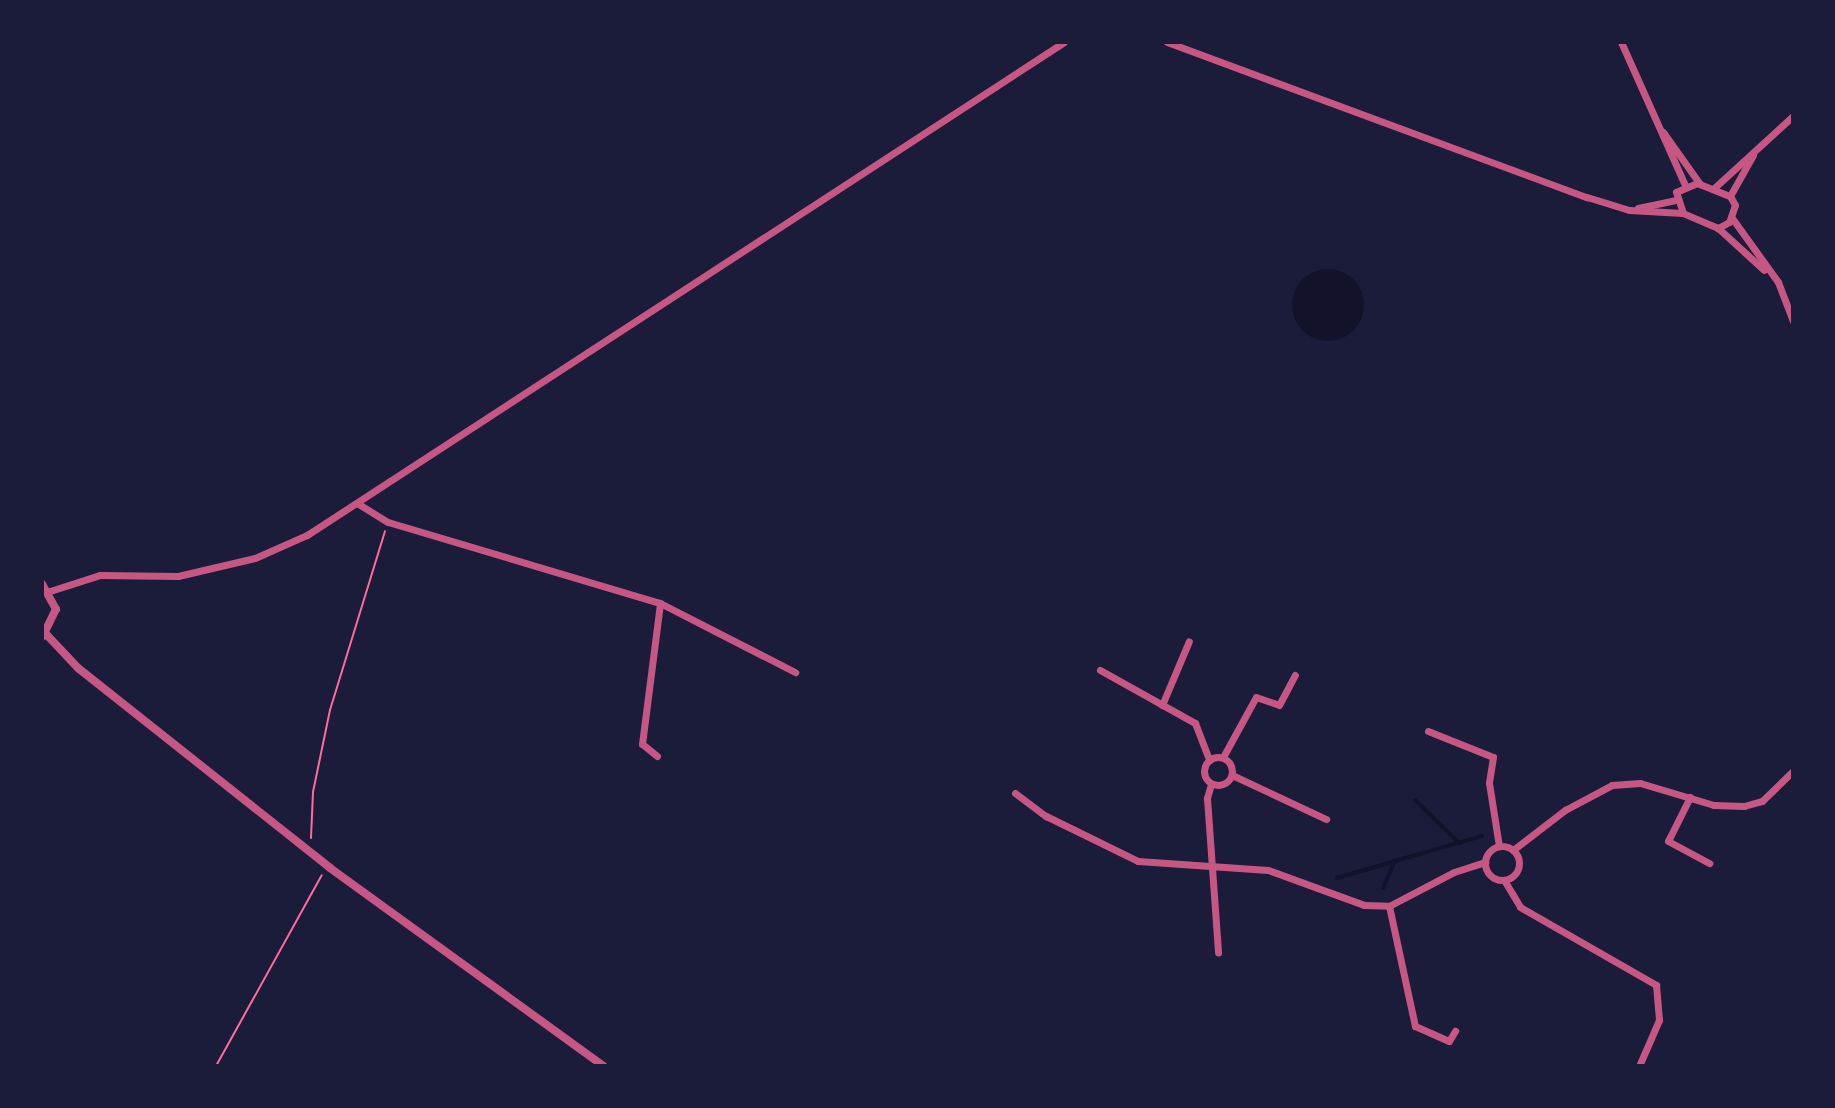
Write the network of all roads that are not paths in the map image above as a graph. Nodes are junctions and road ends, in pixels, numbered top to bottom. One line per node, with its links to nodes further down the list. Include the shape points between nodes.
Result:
1 (1064, 42): 18 (street)
2 (1167, 42): 12 (street)
3 (1621, 42): 5 (street)
4 (1793, 116): 6 (street)
5 (1656, 124): 7 (street); 8 (street)
6 (1758, 146): 9 (street); 10 (street)
7 (1700, 184): 8 (street); 9 (street)
8 (1685, 185): 11 (street)
9 (1713, 189): 10 (street)
10 (1730, 196): 14 (street, via 1735,205)
11 (1675, 200): 12 (street); 13 (street)
12 (1629, 210): 13 (street)
13 (1683, 213): 15 (street)
14 (1732, 218): 15 (street); 16 (street)
15 (1718, 228): 16 (street)
16 (1778, 282): 17 (street)
17 (1793, 321)
18 (357, 503): 20 (street, via 307,535 255,558 178,576 100,575); 21 (street, via 388,522)
19 (42, 584): 20 (street)
20 (50, 591): 22 (street, via 55,618)
21 (660, 603): 25 (street); 29 (street, via 642,744)
22 (44, 635): 47 (street, via 78,668 315,856)
23 (1189, 641): 27 (street)
24 (1100, 670): 27 (street)
25 (795, 672)
26 (1295, 675): 30 (street, via 1279,705 1256,697)
27 (1162, 705): 31 (street, via 1195,723)
28 (1428, 731): 38 (street, via 1493,757 1489,783)
29 (657, 756)
30 (1223, 757): 31 (street); 33 (street)
31 (1209, 760): 34 (street, via 1203,771)
32 (1793, 771): 36 (street, via 1762,801 1744,806)
33 (1232, 775): 34 (street, via 1222,785); 37 (street)
34 (1211, 784): 42 (street, via 1207,798)
35 (1015, 793): 42 (street, via 1046,816 1138,861)
36 (1690, 797): 39 (street, via 1640,783 1612,785 1565,810); 41 (street, via 1668,841)
37 (1326, 819)
38 (1499, 846): 39 (street); 40 (street)
39 (1513, 850): 43 (street, via 1518,866)
40 (1485, 862): 43 (street, via 1493,877); 44 (street)
41 (1709, 863)
42 (1212, 867): 44 (street, via 1268,870 1351,902); 45 (street)
43 (1504, 880): 48 (street, via 1520,907 1656,985 1659,1020)
44 (1389, 906): 46 (street, via 1415,1026 1449,1041)
45 (1218, 953)
46 (1455, 1031)
47 (604, 1066)
48 (1639, 1066)

